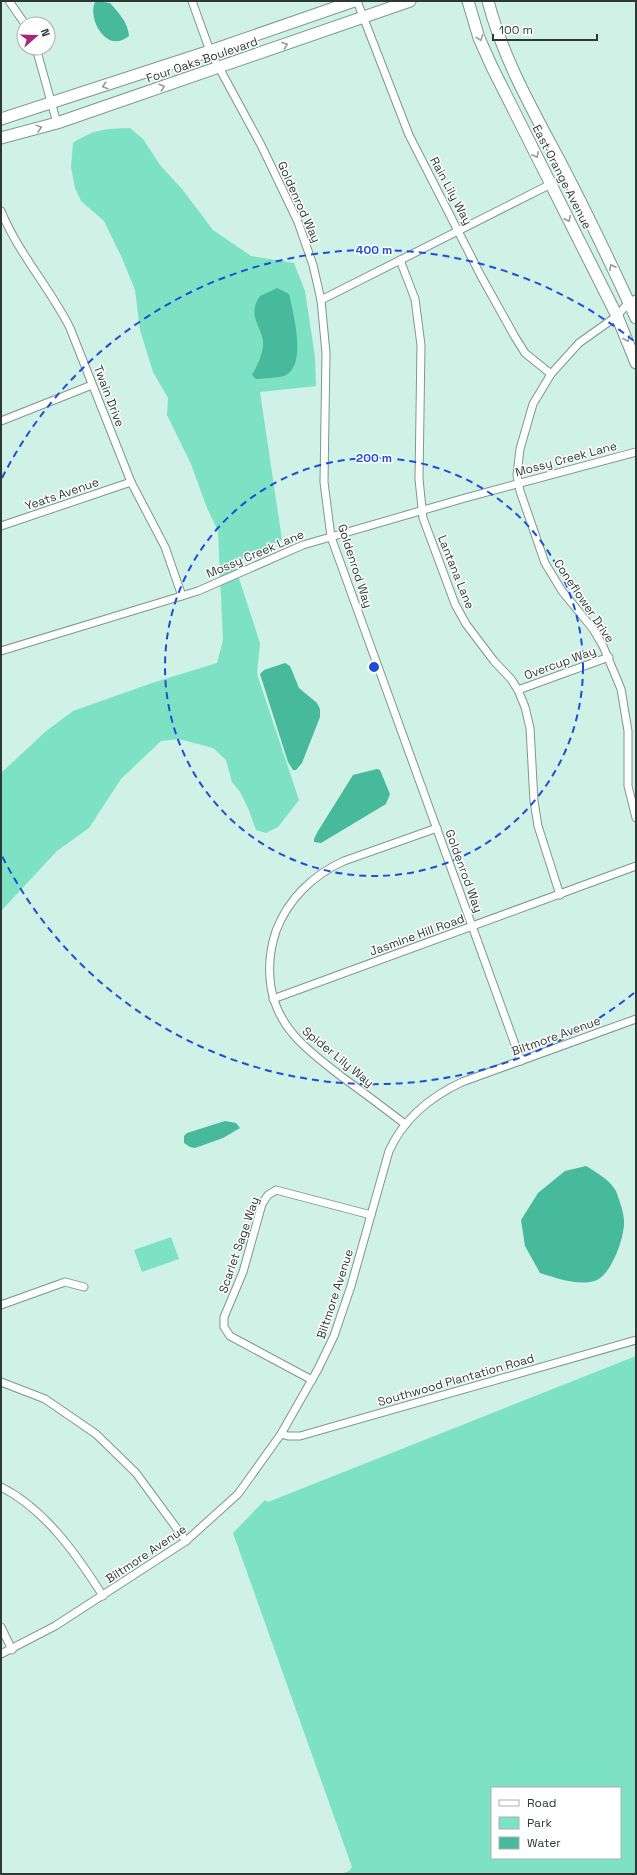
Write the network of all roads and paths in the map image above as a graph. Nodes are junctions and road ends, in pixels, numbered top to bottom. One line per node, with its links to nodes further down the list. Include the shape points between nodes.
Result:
1 (9, 1): 8 (street)
2 (192, 1): 10 (street, Goldenrod Way)
3 (354, 1): 10 (street, Four Oaks Boulevard)
4 (358, 1): 9 (street, Rain Lily Way)
5 (410, 1): 9 (street, Four Oaks Boulevard)
6 (468, 1): 17 (street, East Orange Avenue, one-way to 17, via 479,38)
7 (488, 1): 23 (street, East Orange Avenue, one-way to 7, via 528,101 500,40)
8 (20, 16)
9 (363, 17): 12 (street, Four Oaks Boulevard, one-way to 9); 19 (street, Rain Lily Way, via 409,135)
10 (210, 51): 12 (street, Goldenrod Way); 13 (street, Four Oaks Boulevard, one-way to 13)
11 (38, 56): 13 (street)
12 (219, 68): 15 (street, Four Oaks Boulevard, one-way to 12); 22 (street, Goldenrod Way, via 298,222 313,265)
13 (52, 104): 14 (street, Four Oaks Boulevard); 15 (street)
14 (1, 119)
15 (57, 123): 16 (street, Four Oaks Boulevard, one-way to 15)
16 (1, 138)
17 (551, 184): 19 (street); 21 (street, East Orange Avenue, one-way to 21)
18 (1, 211): 28 (street, Twain Drive, via 16,244 59,306)
19 (459, 230): 20 (street); 27 (street, Rain Lily Way, via 481,276 525,353)
20 (400, 260): 22 (street); 33 (street, Lantana Lane, via 416,304 421,345)
21 (609, 299): 23 (street); 24 (street, East Orange Avenue)
22 (321, 300): 35 (street, Goldenrod Way, via 326,353 324,482)
23 (632, 300): 24 (street, Coneflower Drive); 25 (street, East Orange Avenue)
24 (617, 316): 26 (street, East Orange Avenue, one-way to 26); 27 (street, Coneflower Drive, via 579,343)
25 (636, 318)
26 (636, 363)
27 (552, 374): 32 (street, Coneflower Drive, via 533,404 520,449)
28 (92, 385): 29 (street); 31 (street, Twain Drive)
29 (1, 421)
30 (636, 452): 32 (street, Mossy Creek Lane)
31 (131, 482): 34 (street, Yeats Avenue); 36 (street, Twain Drive, via 166,547)
32 (518, 484): 33 (street, Mossy Creek Lane); 38 (street, Coneflower Drive, via 552,577 593,629)
33 (421, 510): 35 (street, Mossy Creek Lane); 39 (street, Lantana Lane, via 455,604 466,624)
34 (1, 526)
35 (331, 536): 36 (street, Mossy Creek Lane, via 288,550); 41 (street, Goldenrod Way)
36 (182, 596): 37 (street, Mossy Creek Lane)
37 (1, 651)
38 (608, 657): 39 (street, Overcup Way); 40 (street, Coneflower Drive, via 625,708 628,786)
39 (518, 690): 43 (street, Lantana Lane, via 530,728 538,826)
40 (636, 818)
41 (437, 828): 44 (street, Goldenrod Way); 45 (street, Spider Lily Way, via 331,867 296,896 279,923 271,949 269,975)
42 (636, 866): 43 (street, Jasmine Hill Road)
43 (560, 895): 44 (street, Jasmine Hill Road)
44 (472, 927): 45 (street, Jasmine Hill Road); 47 (street, Goldenrod Way)
45 (273, 999): 48 (street, Spider Lily Way, via 282,1020 299,1042)
46 (636, 1019): 47 (street, Biltmore Avenue)
47 (521, 1061): 48 (street, Biltmore Avenue, via 448,1089 427,1103)
48 (405, 1124): 49 (street, Biltmore Avenue, via 389,1150)
49 (371, 1215): 53 (street, Biltmore Avenue, via 344,1309 326,1355); 53 (street, Scarlet Sage Way, via 276,1190 268,1194 262,1204 243,1272 224,1317 224,1327 230,1336)
50 (84, 1287): 51 (street, via 65,1282)
51 (1, 1305)
52 (636, 1340): 55 (street, Southwood Plantation Road, via 300,1436)
53 (312, 1380): 55 (street, Biltmore Avenue)
54 (1, 1382): 57 (street, via 45,1400 96,1434 136,1473)
55 (281, 1434): 57 (street, Biltmore Avenue, via 238,1494)
56 (1, 1487): 58 (street, via 11,1492 47,1522 70,1549)
57 (186, 1541): 58 (street, Biltmore Avenue)
58 (103, 1596): 60 (street, Biltmore Avenue)
59 (1, 1627): 60 (street)
60 (12, 1650): 61 (street, Biltmore Avenue)
61 (1, 1654)

